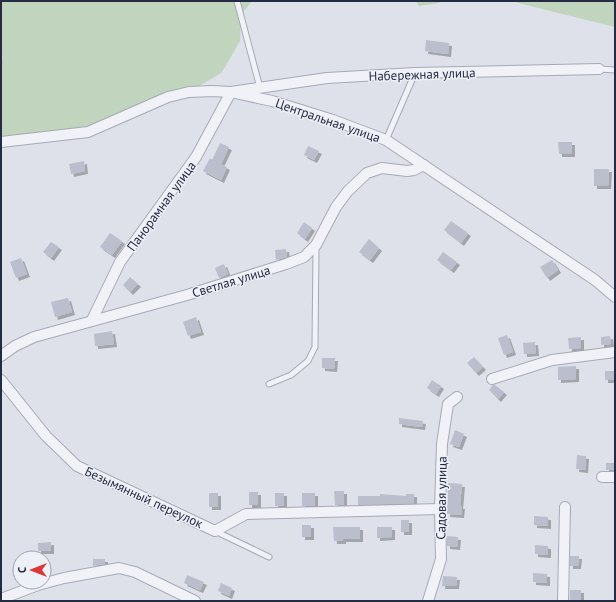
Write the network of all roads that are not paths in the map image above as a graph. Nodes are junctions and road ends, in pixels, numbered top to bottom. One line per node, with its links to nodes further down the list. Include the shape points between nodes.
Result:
1 (237, 1): 5 (lane)
2 (599, 69): 3 (lane, Набережная улица); 4 (street, Набережная улица)
3 (615, 70)
4 (415, 73): 5 (street, Набережная улица, via 327,78); 7 (lane)
5 (260, 88): 6 (street, Набережная улица)
6 (231, 92): 7 (street, Центральная улица, via 272,101); 8 (street, Центральная улица, via 189,92 168,97 88,132); 12 (street, Панорамная улица, via 196,157 120,262)
7 (386, 140): 9 (street, Центральная улица)
8 (1, 142)
9 (424, 165): 10 (street, Светлая улица, via 407,171 382,168 367,173 336,207); 11 (street, Центральная улица)
10 (316, 245): 12 (street, Светлая улица, via 304,257 286,264 187,295); 17 (lane, via 315,347 308,361 291,375)
11 (615, 297)
12 (92, 320): 14 (street, Светлая улица, via 34,337)
13 (615, 352): 15 (street, via 552,360)
14 (1, 356)
15 (492, 379)
16 (1, 380): 23 (street, Безымянный переулок, via 46,436 77,466)
17 (269, 384)
18 (457, 397): 22 (street, Садовая улица, via 448,404 442,444)
19 (602, 477): 20 (street)
20 (615, 477)
21 (566, 507): 28 (street)
22 (440, 508): 23 (street, Безымянный переулок, via 246,514); 27 (street, Садовая улица, via 441,559)
23 (215, 531): 24 (lane)
24 (269, 557)
25 (1, 599): 26 (street, via 64,578 119,568 135,572)
26 (195, 601)
27 (428, 601)
28 (563, 601)

